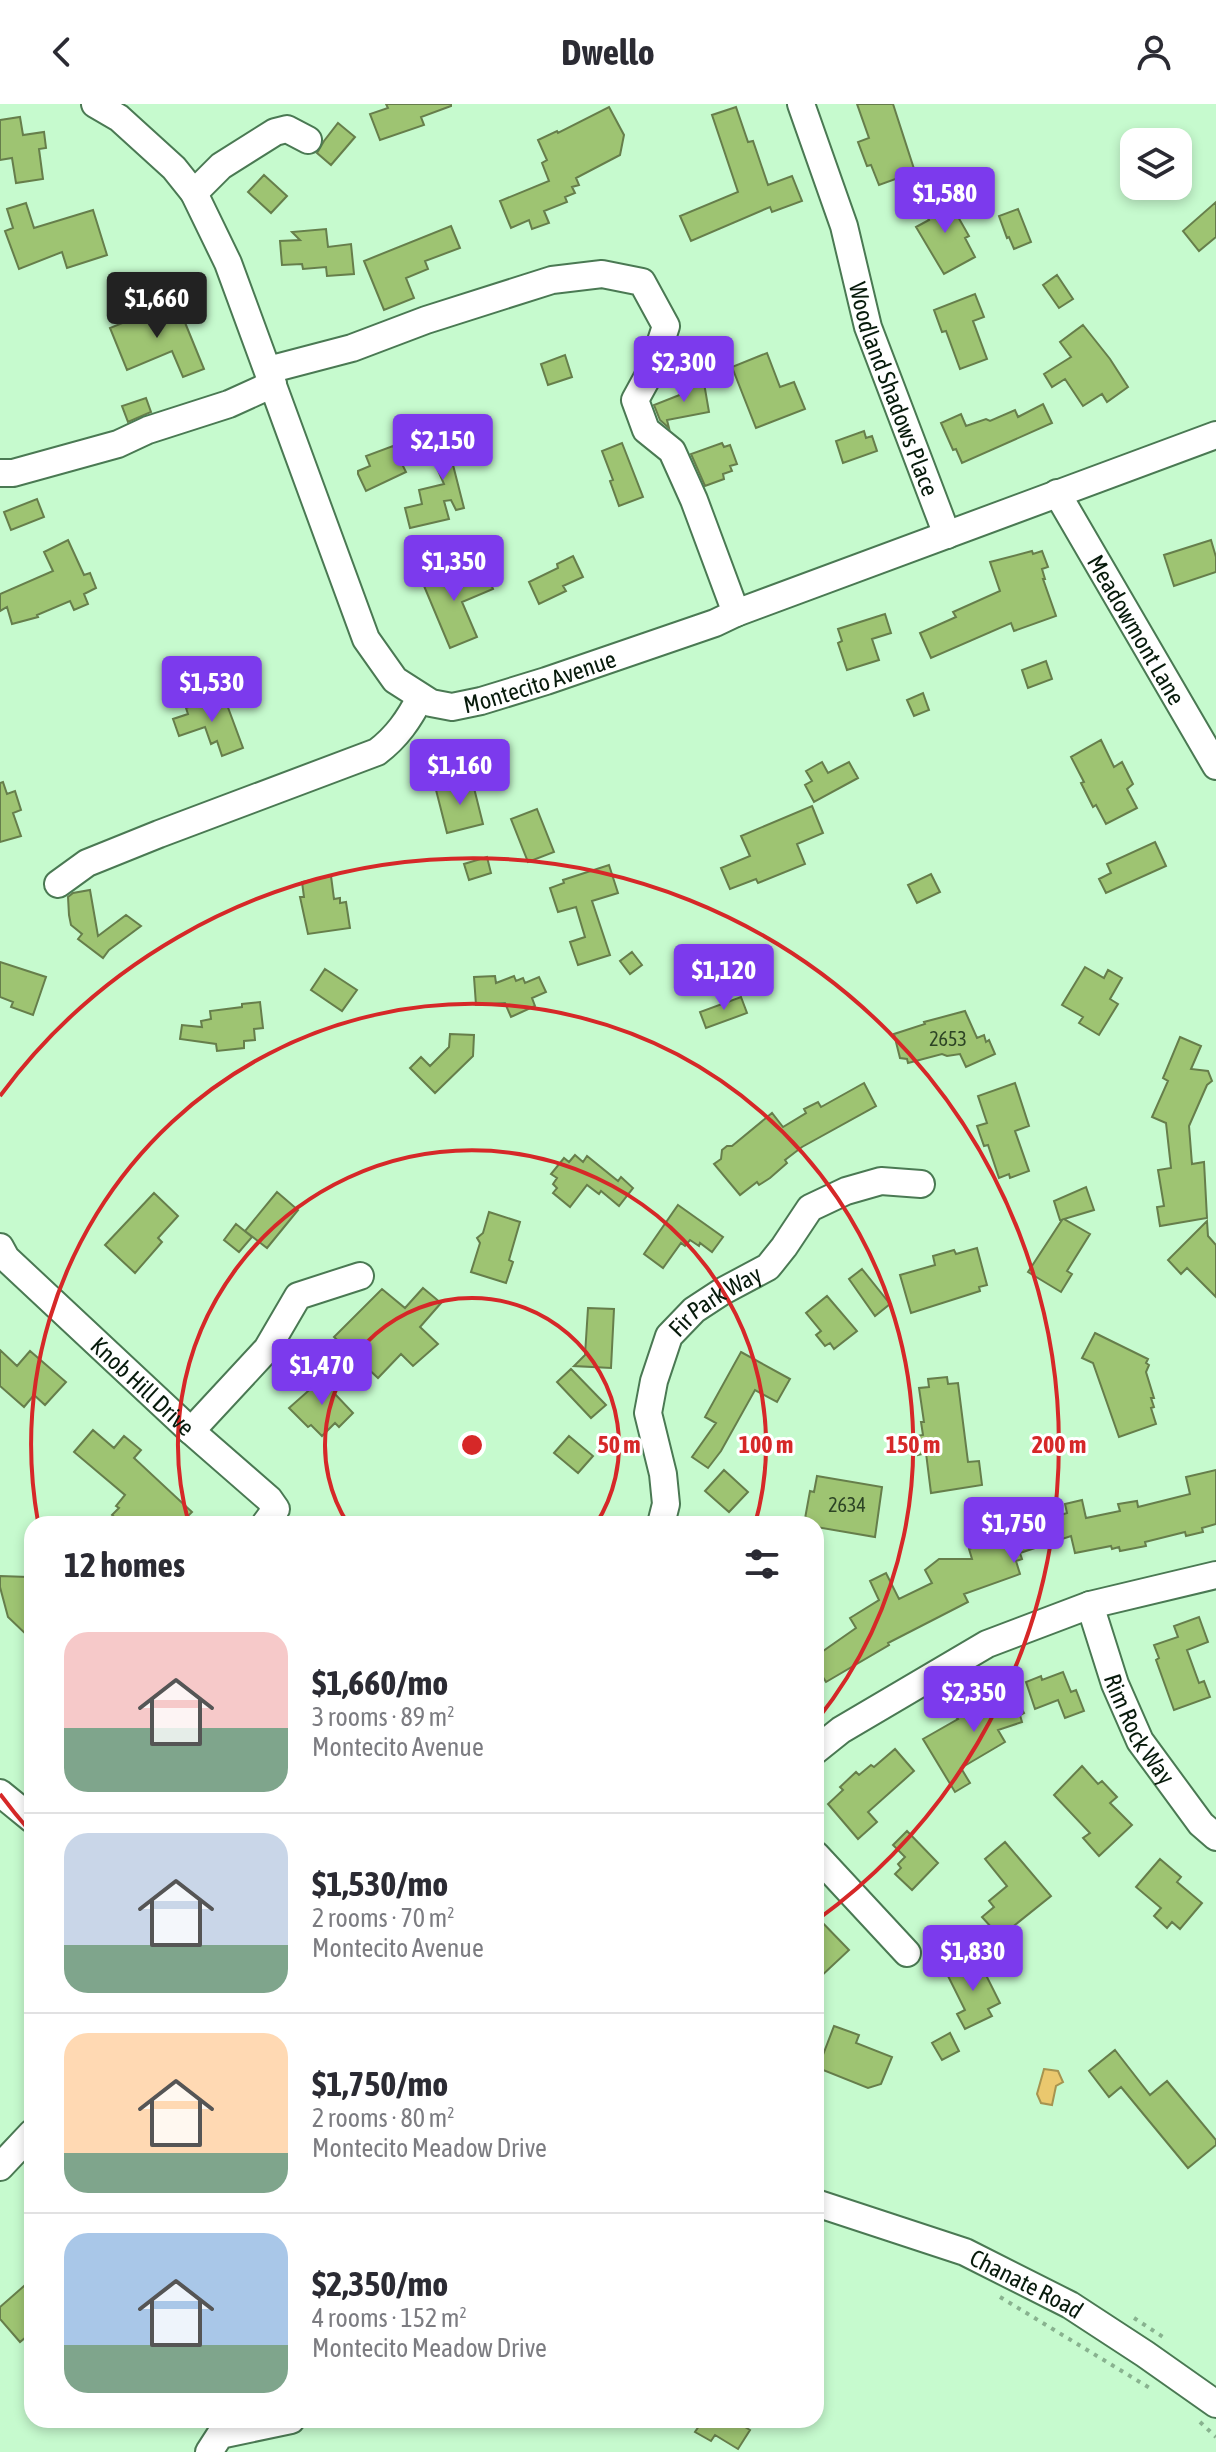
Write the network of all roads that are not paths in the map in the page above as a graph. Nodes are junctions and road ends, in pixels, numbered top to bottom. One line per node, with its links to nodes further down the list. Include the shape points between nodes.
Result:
1 (95, 104): 4 (street, Montecito Avenue, via 119,118)
2 (801, 104): 9 (street, Woodland Shadows Place, via 844,226 868,327)
3 (308, 140): 4 (street, via 287,129 275,132 221,166)
4 (194, 193): 5 (street, Montecito Avenue, via 228,263)
5 (271, 377): 7 (street, via 229,404 118,444); 10 (street, via 552,280 602,274 642,282 666,326 635,400 646,430 672,451); 11 (street, Montecito Avenue, via 366,639 395,680)
6 (1216, 435): 8 (street, Montecito Avenue)
7 (0, 473)
8 (1057, 493): 9 (street, Montecito Avenue); 12 (street, Meadowmont Lane)
9 (947, 535): 10 (street, Montecito Avenue)
10 (736, 613): 11 (street, Montecito Avenue, via 481,701 452,707)
11 (420, 698): 13 (street, via 406,724 377,752 101,857)
12 (1216, 766)
13 (58, 884)
14 (921, 1184): 19 (street, Fir Park Way, via 881,1181 810,1208 768,1267 694,1310 669,1336 648,1413 663,1474)
15 (0, 1247): 17 (street, Knob Hill Drive)
16 (360, 1276): 17 (street, via 298,1296 267,1349)
17 (191, 1431): 18 (street, Knob Hill Drive, via 269,1499 276,1509)
18 (271, 1516)
19 (663, 1516)
20 (1216, 1575): 21 (street)
21 (1090, 1605): 22 (street, via 987,1644); 25 (street, Rim Rock Way, via 1140,1741)
22 (824, 1744)
23 (0, 1793): 24 (street)
24 (24, 1812)
25 (1216, 1837)
26 (824, 1864): 27 (street)
27 (907, 1953)
28 (24, 2142): 29 (street)
29 (0, 2167)
30 (824, 2214): 31 (street, Chanate Road, via 965,2252 1070,2305 1145,2354)
31 (1204, 2409)
32 (253, 2428): 33 (street, via 220,2435)
33 (209, 2452)

